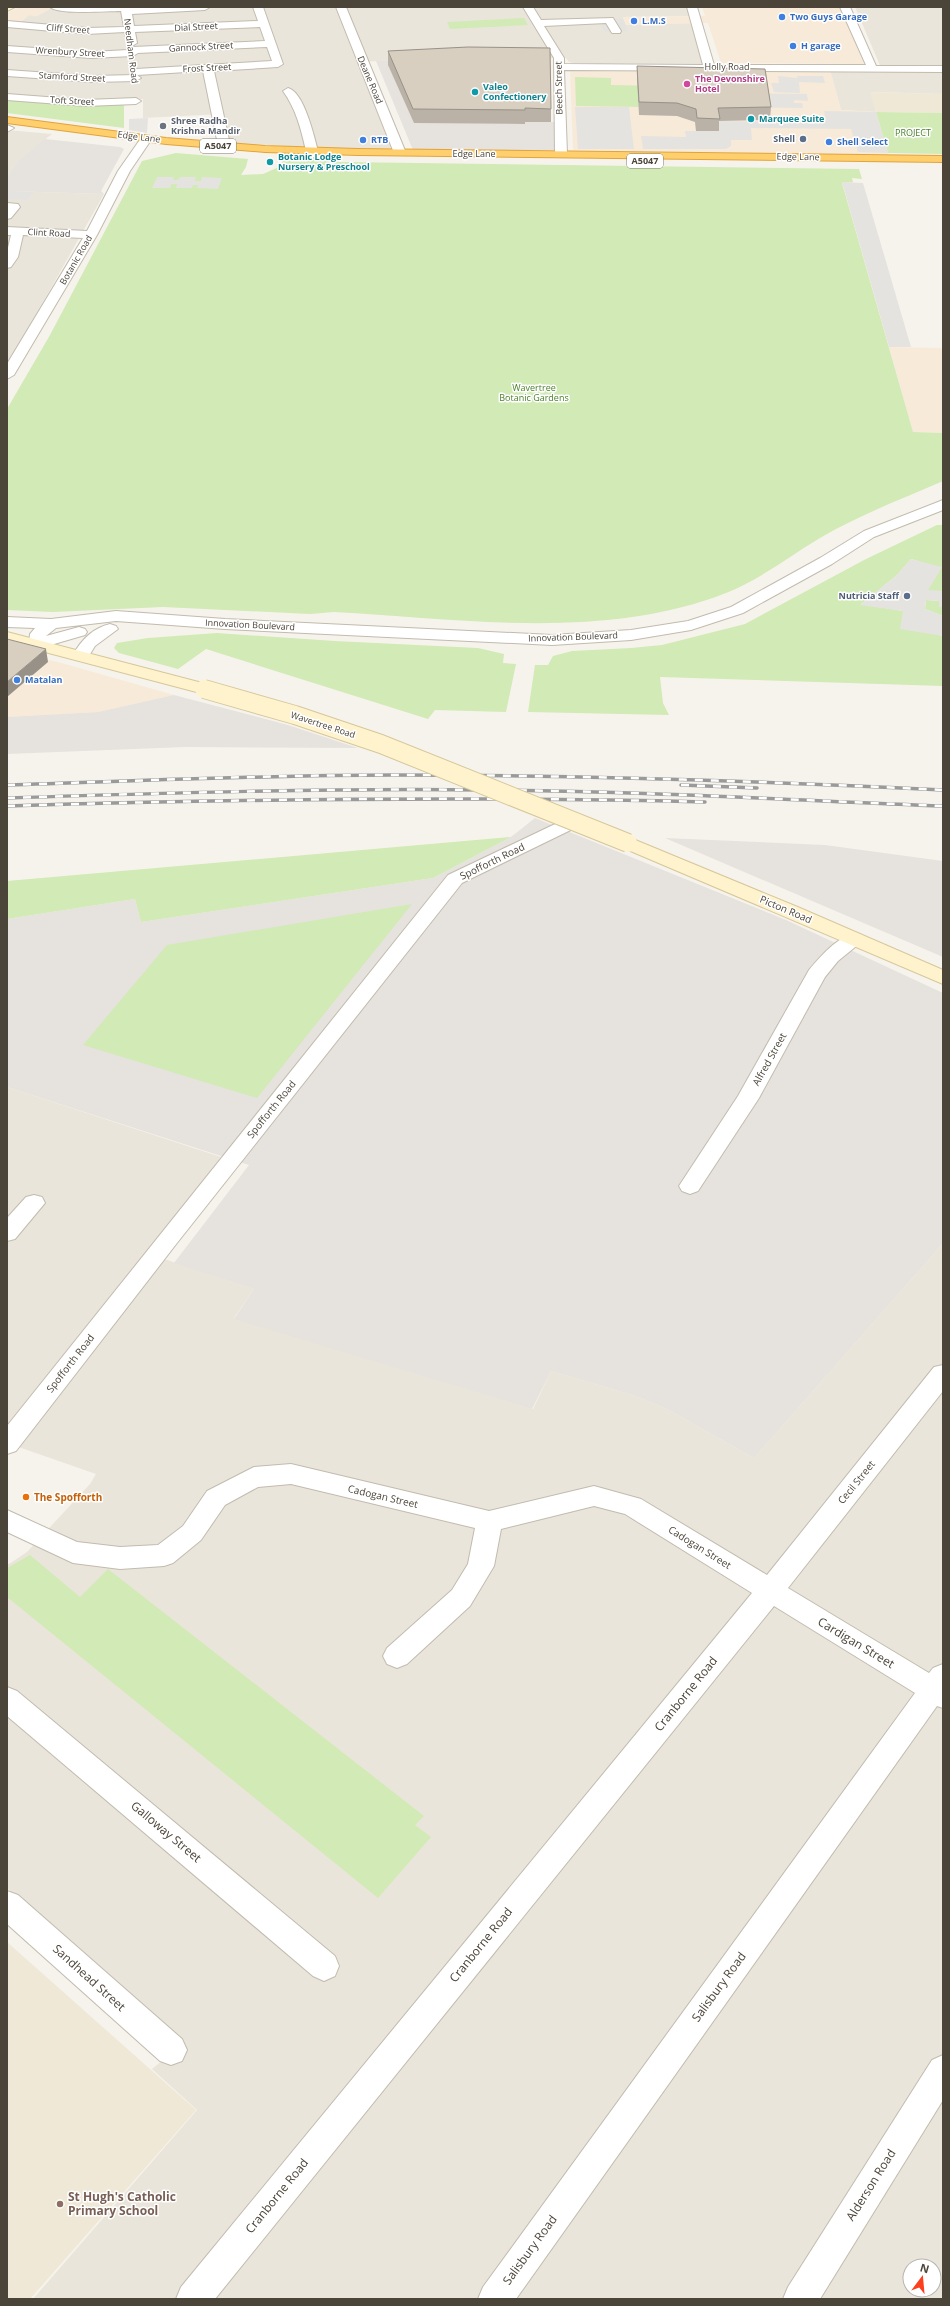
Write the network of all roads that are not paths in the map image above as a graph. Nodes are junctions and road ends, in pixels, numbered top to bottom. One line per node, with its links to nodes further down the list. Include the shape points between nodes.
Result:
1 (10, 7): 9 (main road)
2 (55, 7): 10 (street)
3 (205, 7): 10 (street)
4 (258, 7): 13 (street)
5 (341, 7): 32 (street, Deane Road)
6 (528, 7): 11 (street, Beech Street)
7 (692, 7): 20 (street)
8 (845, 7): 22 (street)
9 (7, 8)
10 (126, 8): 14 (street, Needham Road)
11 (537, 23): 15 (street, via 609,20); 19 (street, Beech Street, via 559,58)
12 (7, 24): 14 (street, Cliff Street, via 87,32)
13 (264, 24): 14 (street, Dial Street); 16 (street)
14 (129, 30): 18 (street, Needham Road)
15 (616, 31)
16 (270, 44): 18 (street, Gannock Street); 21 (street, Frost Street, via 278,64)
17 (7, 49): 18 (street, Wrenbury Street, via 91,55)
18 (133, 52): 25 (street, Needham Road)
19 (559, 67): 20 (street, Holly Road); 34 (street, Beech Street)
20 (709, 67): 22 (street, Holly Road)
21 (208, 68): 25 (street, Frost Street); 30 (street)
22 (872, 68): 23 (street, Holly Road)
23 (943, 69)
24 (7, 73): 25 (street, Stamford Street, via 93,80)
25 (136, 75): 28 (street, Needham Road)
26 (288, 91): 33 (street, via 294,96)
27 (7, 97): 28 (street, Toft Street)
28 (136, 105)
29 (7, 126): 31 (highway, Edge Lane / A5047); 33 (highway, Edge Lane / A5047)
30 (223, 140)
31 (143, 143): 33 (highway, Edge Lane / A5047, via 214,151); 40 (street, Botanic Road, via 124,171)
32 (400, 152): 33 (highway, Edge Lane / A5047); 34 (highway, Edge Lane / A5047)
33 (311, 153): 36 (highway, Edge Lane / A5047, via 424,160)
34 (561, 154): 35 (highway, Edge Lane / A5047)
35 (943, 159)
36 (943, 164)
37 (7, 207): 38 (street, via 14,207)
38 (7, 216)
39 (13, 231): 40 (street, Clint Road); 41 (street, via 12,257)
40 (91, 235): 42 (street, Botanic Road)
41 (7, 264)
42 (7, 376)
43 (943, 505): 44 (street, Innovation Boulevard, via 869,534 737,610 691,625 631,635 546,640 225,624)
44 (175, 619): 46 (street, Innovation Boulevard, via 116,616); 47 (street, Innovation Boulevard, via 134,628)
45 (7, 622): 46 (street, Innovation Boulevard)
46 (51, 624): 49 (street, via 38,634)
47 (110, 629): 49 (street, Innovation Boulevard, via 68,634); 50 (street, Innovation Boulevard, via 95,636)
48 (7, 637): 49 (main road, Wavertree Road)
49 (37, 644): 50 (main road, Wavertree Road)
50 (81, 655): 51 (main road, Wavertree Road, bridge, via 295,715 381,744)
51 (574, 821): 52 (main road, Wavertree Road, bridge); 59 (street, Spofforth Road, via 455,879)
52 (628, 843): 53 (main road, Picton Road)
53 (855, 939): 54 (main road, Picton Road); 55 (street, Alfred Street, via 831,957 816,974 748,1098)
54 (943, 978)
55 (690, 1186)
56 (34, 1203): 57 (street)
57 (7, 1234)
58 (943, 1374): 62 (street, Cecil Street)
59 (7, 1444)
60 (7, 1520): 61 (street, Cadogan Street, via 73,1552 120,1558 164,1555 192,1534 216,1498 254,1477 290,1474)
61 (489, 1521): 62 (street, Cadogan Street, via 594,1496 632,1506); 63 (street, via 480,1566 461,1598)
62 (770, 1591): 64 (street, Cardigan Street); 70 (street, Cranborne Road)
63 (397, 1656)
64 (940, 1687): 71 (street, Salisbury Road)
65 (7, 1699): 67 (street, Galloway Street)
66 (7, 1905): 68 (street, Sandhead Street)
67 (324, 1966)
68 (171, 2050)
69 (941, 2078): 72 (street, Alderson Road)
70 (193, 2299)
71 (495, 2299)
72 (800, 2299)

